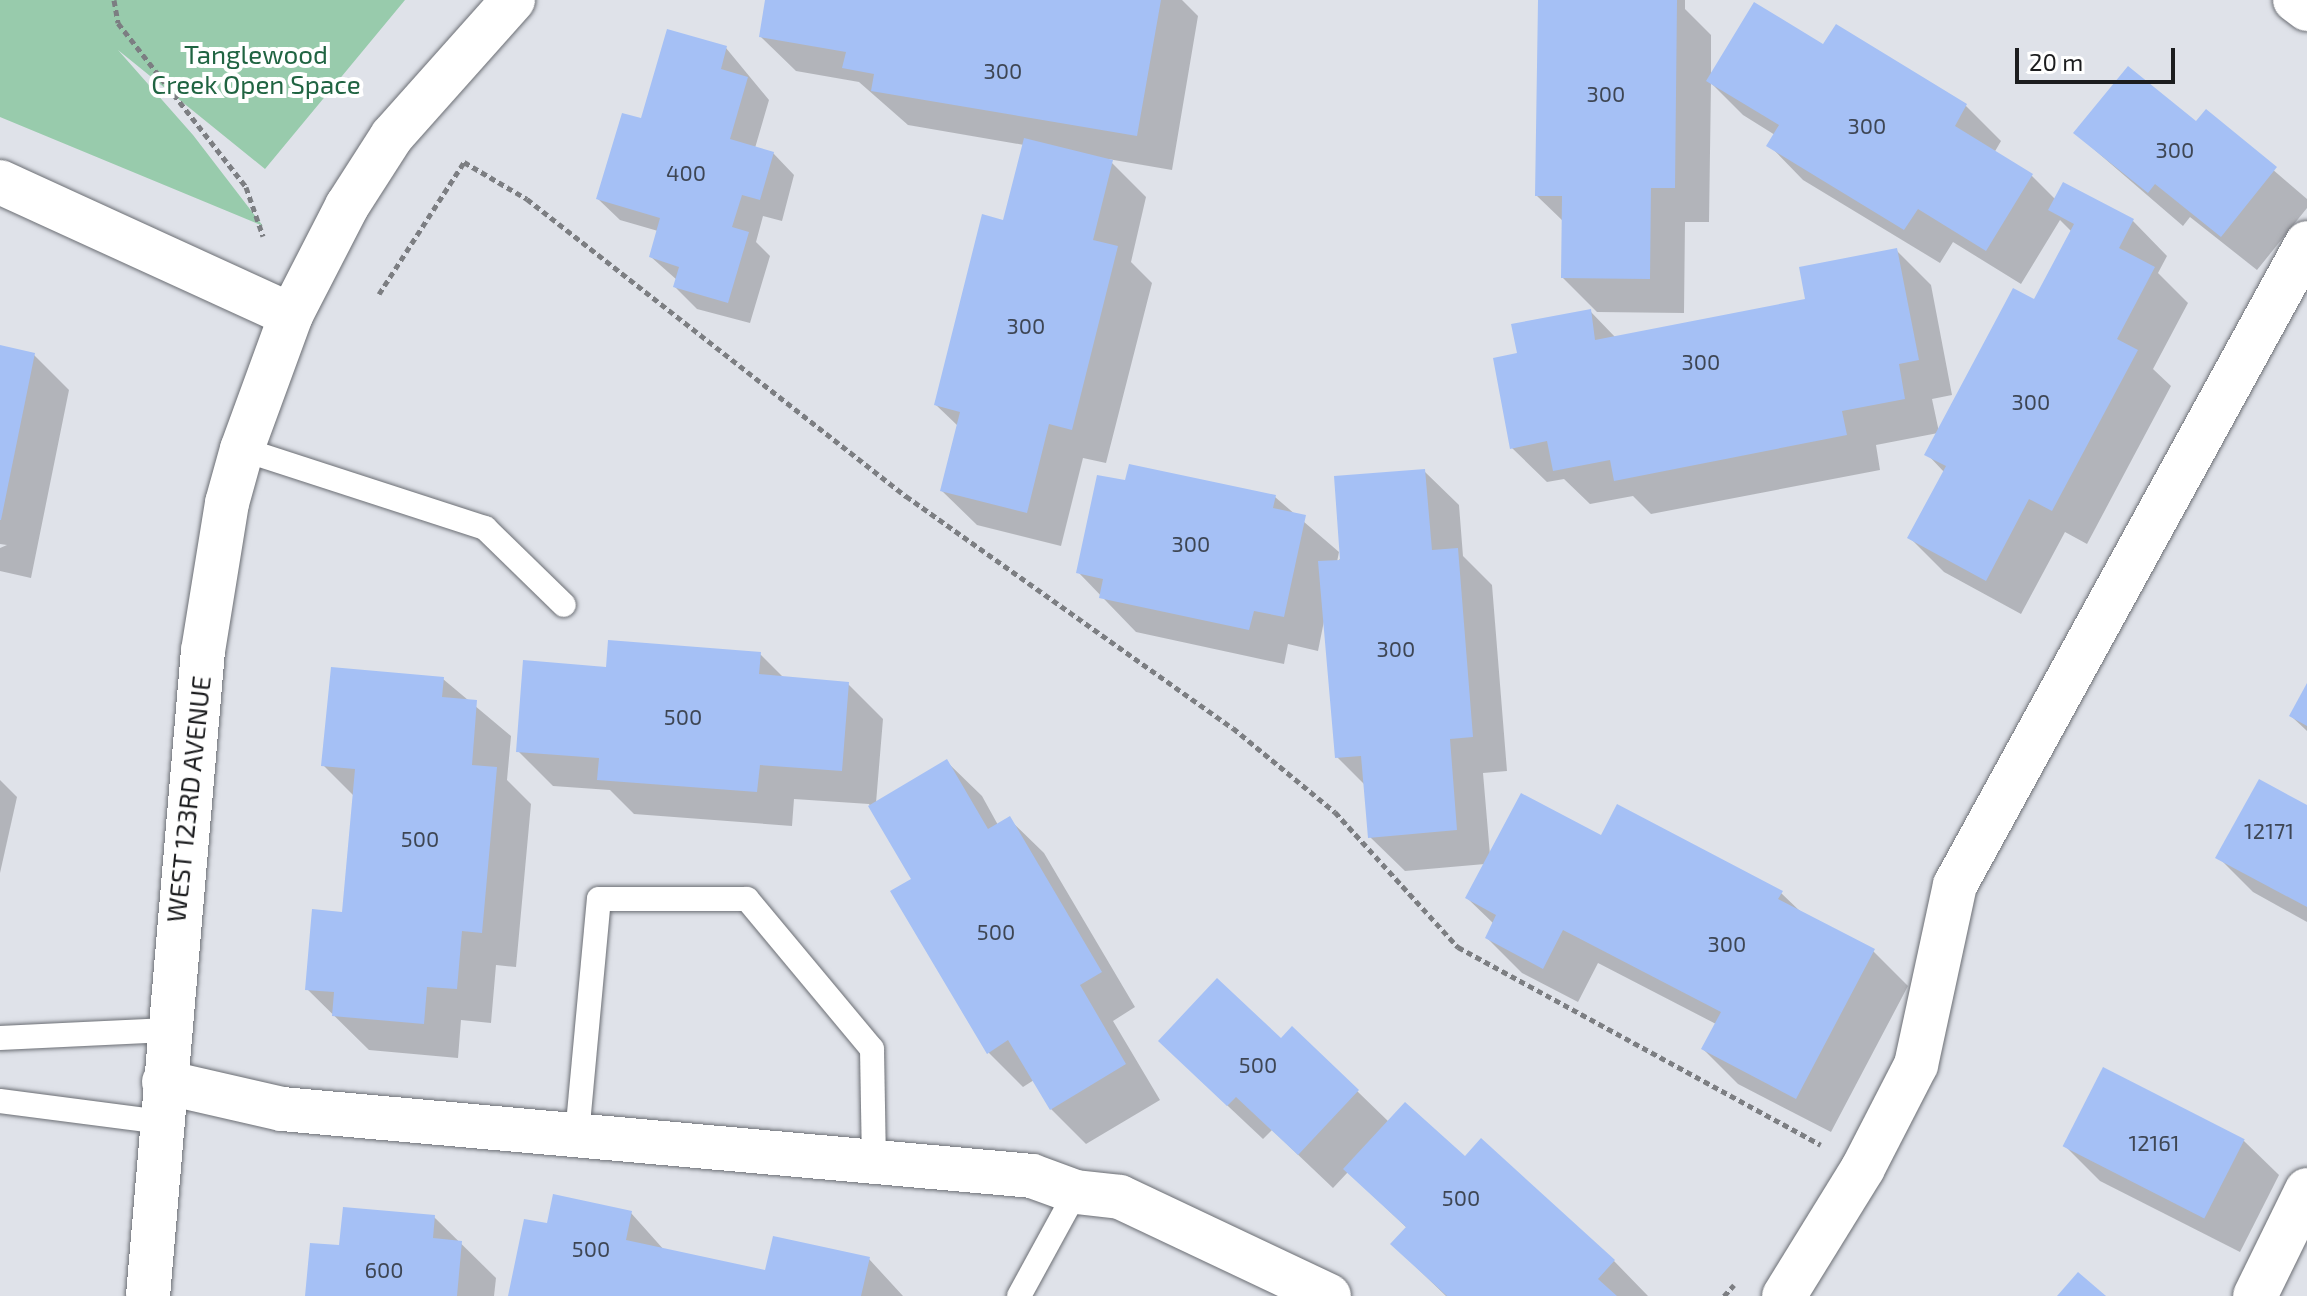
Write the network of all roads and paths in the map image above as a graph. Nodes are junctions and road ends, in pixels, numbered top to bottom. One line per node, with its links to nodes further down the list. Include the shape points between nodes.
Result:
1 (114, 0): 6 (path, via 118,23 246,187)
2 (513, 0): 9 (street, WEST 123RD AVENUE, via 392,136 347,206)
3 (2295, 0): 4 (street)
4 (2307, 9)
5 (0, 182): 9 (street)
6 (263, 236)
7 (2307, 243): 26 (street, via 1955,885 1916,1065 1856,1181)
8 (379, 294): 17 (path, via 464,162 527,199 906,496 1233,728 1335,812 1458,947 1825,1147)
9 (291, 315): 10 (street, WEST 123RD AVENUE)
10 (242, 449): 11 (lane, via 485,528); 12 (street, WEST 123RD AVENUE, via 227,503 203,651)
11 (564, 605)
12 (168, 1030): 13 (lane); 15 (street, WEST 123RD AVENUE)
13 (0, 1038)
14 (0, 1101): 15 (lane)
15 (162, 1102): 16 (street); 22 (street, WEST 123RD AVENUE)
16 (577, 1135): 18 (street); 18 (lane, via 599,899 747,899 872,1049)
17 (1818, 1160)
18 (874, 1162): 20 (street, via 1032,1176)
19 (2307, 1190): 27 (street)
20 (1076, 1192): 23 (lane); 24 (street, via 1120,1197)
21 (1741, 1276): 25 (path)
22 (148, 1296)
23 (1019, 1296)
24 (1329, 1296)
25 (1724, 1296)
26 (1784, 1296)
27 (2255, 1296)

